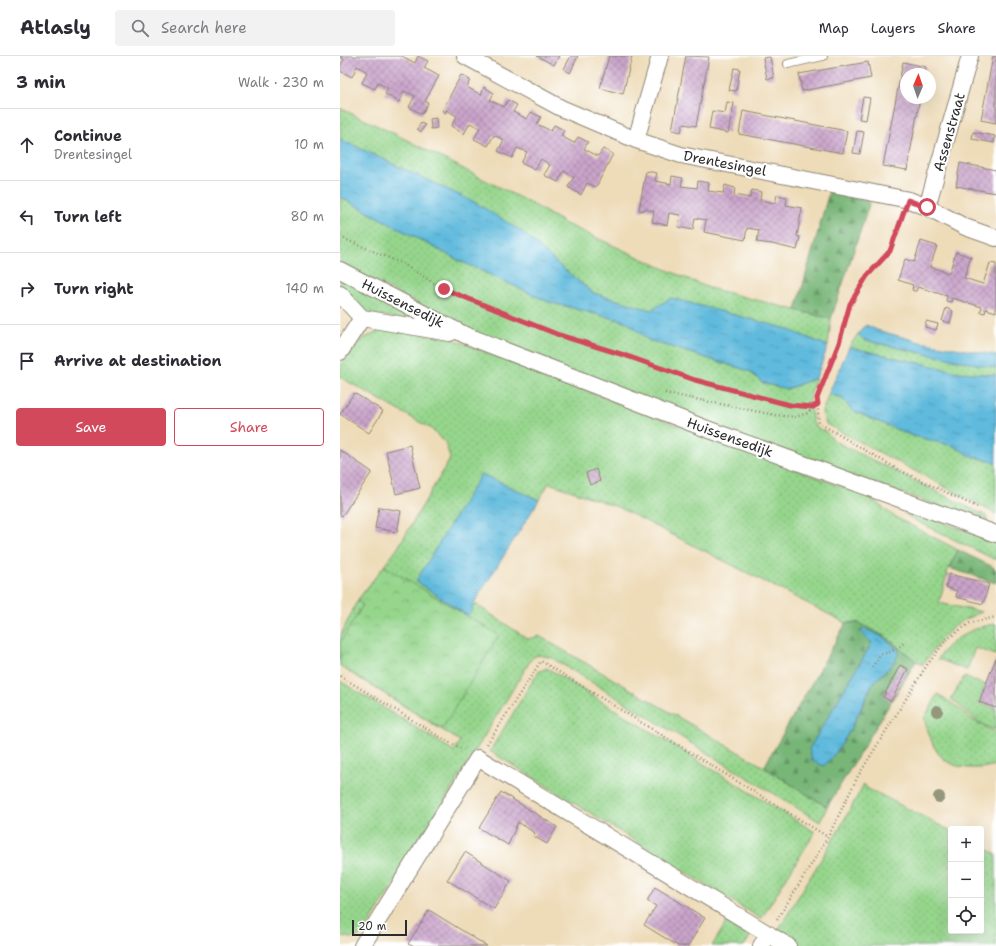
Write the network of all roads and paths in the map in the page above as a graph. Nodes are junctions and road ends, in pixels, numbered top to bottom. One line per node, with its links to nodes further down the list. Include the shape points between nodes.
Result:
1 (465, 56): 6 (street, Drentesingel, via 561,108)
2 (660, 56): 6 (street)
3 (823, 56): 5 (lane)
4 (970, 56): 8 (street, Assenstraat)
5 (788, 64)
6 (636, 140): 7 (street, Drentesingel, via 681,155)
7 (908, 200): 8 (street, Drentesingel); 17 (path, via 890,251 867,276 850,304 839,343 817,398)
8 (927, 207): 10 (street, Drentesingel, via 965,227)
9 (340, 237): 18 (path, via 403,264 444,289 559,335 695,380 790,405)
10 (996, 238)
11 (340, 270): 14 (street, Huissensedijk)
12 (340, 294): 13 (street, Huissensedijk)
13 (362, 318): 14 (street, Huissensedijk); 15 (street)
14 (465, 335): 20 (street, Huissensedijk, via 707,429)
15 (340, 352)
16 (660, 392): 18 (path, via 775,415 796,417 807,413)
17 (818, 404): 18 (path); 19 (path, via 819,423 897,469)
18 (813, 407)
19 (982, 509)
20 (996, 534)
21 (996, 617): 27 (path, via 970,623 947,639 927,665 858,776)
22 (904, 642): 23 (path, via 893,651 880,654)
23 (872, 667)
24 (340, 676): 25 (path)
25 (464, 749)
26 (478, 758): 27 (path, via 541,661); 28 (street); 29 (street)
27 (828, 837): 28 (path)
28 (765, 940): 30 (street)
29 (362, 946)
30 (788, 946)

